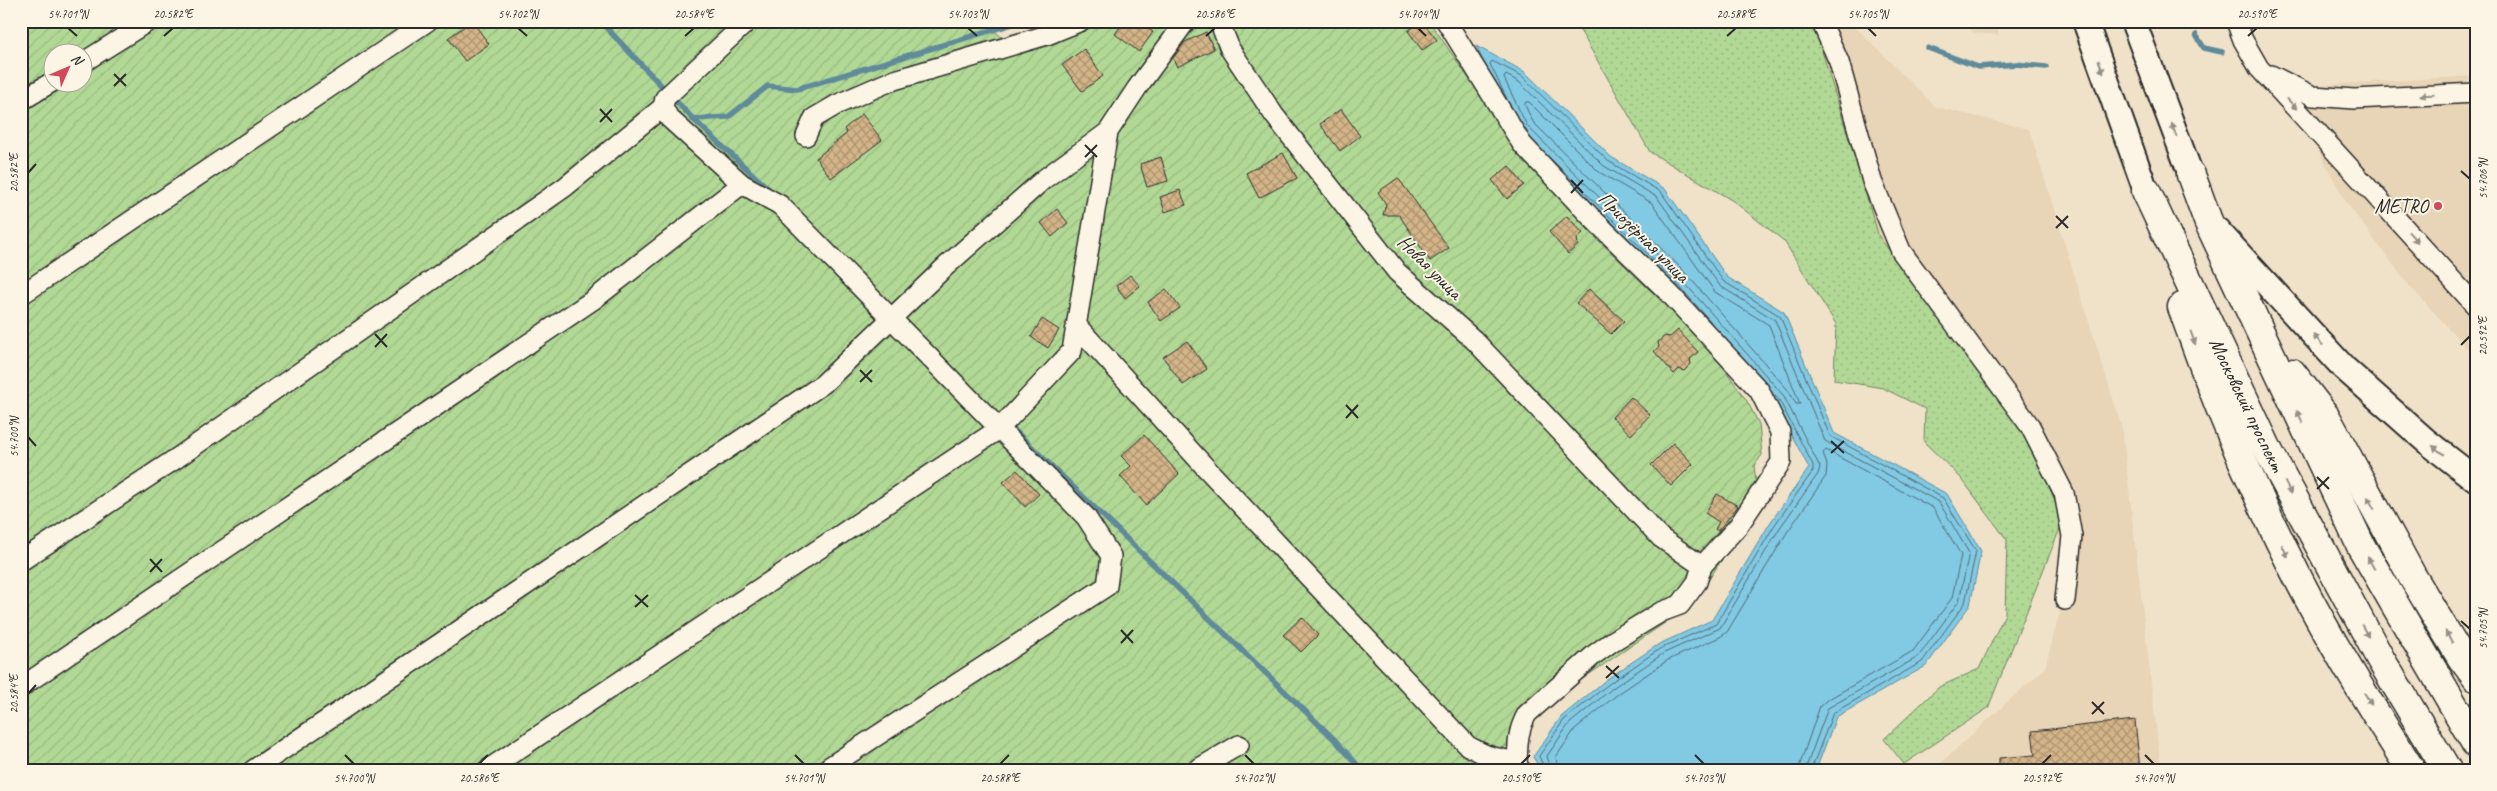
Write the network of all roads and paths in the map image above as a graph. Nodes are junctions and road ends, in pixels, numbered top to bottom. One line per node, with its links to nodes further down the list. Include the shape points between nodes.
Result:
1 (149, 21): 12 (street)
2 (428, 21): 24 (street)
3 (748, 21): 17 (street, via 665,98)
4 (1081, 21): 19 (street, via 1047,35 891,81 814,118)
5 (1186, 21): 18 (street)
6 (1219, 21): 32 (street, Новая улица, via 1230,49 1274,115 1397,272 1474,340 1661,538)
7 (1446, 21): 32 (street, Приозёрная улица, via 1522,144 1670,294 1759,390 1780,432 1780,462 1739,524)
8 (1821, 21): 33 (street, via 1839,62 1872,181 1901,251 2030,426 2064,493 2072,536)
9 (2085, 21): 22 (main road, Московский проспект, one-way to 22)
10 (2133, 21): 20 (main road, Московский проспект, one-way to 10)
11 (2236, 21): 13 (street)
12 (92, 57)
13 (2259, 68): 15 (street, one-way to 13, via 2354,98 2313,96); 25 (street, one-way to 25)
14 (42, 88): 16 (street)
15 (2476, 93)
16 (21, 101)
17 (663, 108): 21 (street, via 669,118); 31 (street, via 565,187 176,458)
18 (1108, 132): 26 (street, via 1044,179 945,267); 27 (street)
19 (806, 136)
20 (2191, 175): 23 (highway, Московский проспект)
21 (742, 184): 26 (street, via 780,205); 36 (street, via 593,300)
22 (2146, 191): 40 (highway, one-way to 40, via 2181,304 2237,450 2300,581); 46 (highway, Московский проспект, one-way to 46, via 2270,454 2381,660)
23 (2208, 221): 28 (highway, Московский проспект); 30 (main road, one-way to 23, via 2344,368)
24 (21, 294)
25 (2476, 306)
26 (891, 321): 29 (street); 43 (street, via 823,384)
27 (1077, 326): 29 (street, via 1072,351); 41 (street, via 1206,469 1468,746 1490,756 1504,758)
28 (2258, 328): 34 (highway, Московский проспект, one-way to 28, via 2361,546); 35 (highway, one-way to 28, via 2408,568 2326,417)
29 (999, 429): 42 (street, via 1086,517 1111,556 1107,586); 44 (street)
30 (2476, 480)
31 (21, 561)
32 (1702, 566): 41 (street, via 1697,582 1680,605 1661,612 1607,645 1527,714 1520,726 1517,742)
33 (2066, 600)
34 (2412, 636): 37 (highway, via 2447,669); 38 (highway, Московский проспект)
35 (2476, 678)
36 (21, 687)
37 (2476, 707)
38 (2476, 744)
39 (1239, 745): 45 (street)
40 (2407, 764)
41 (1519, 767)
42 (828, 769)
43 (253, 770)
44 (487, 770)
45 (1196, 770)
46 (2447, 770)

